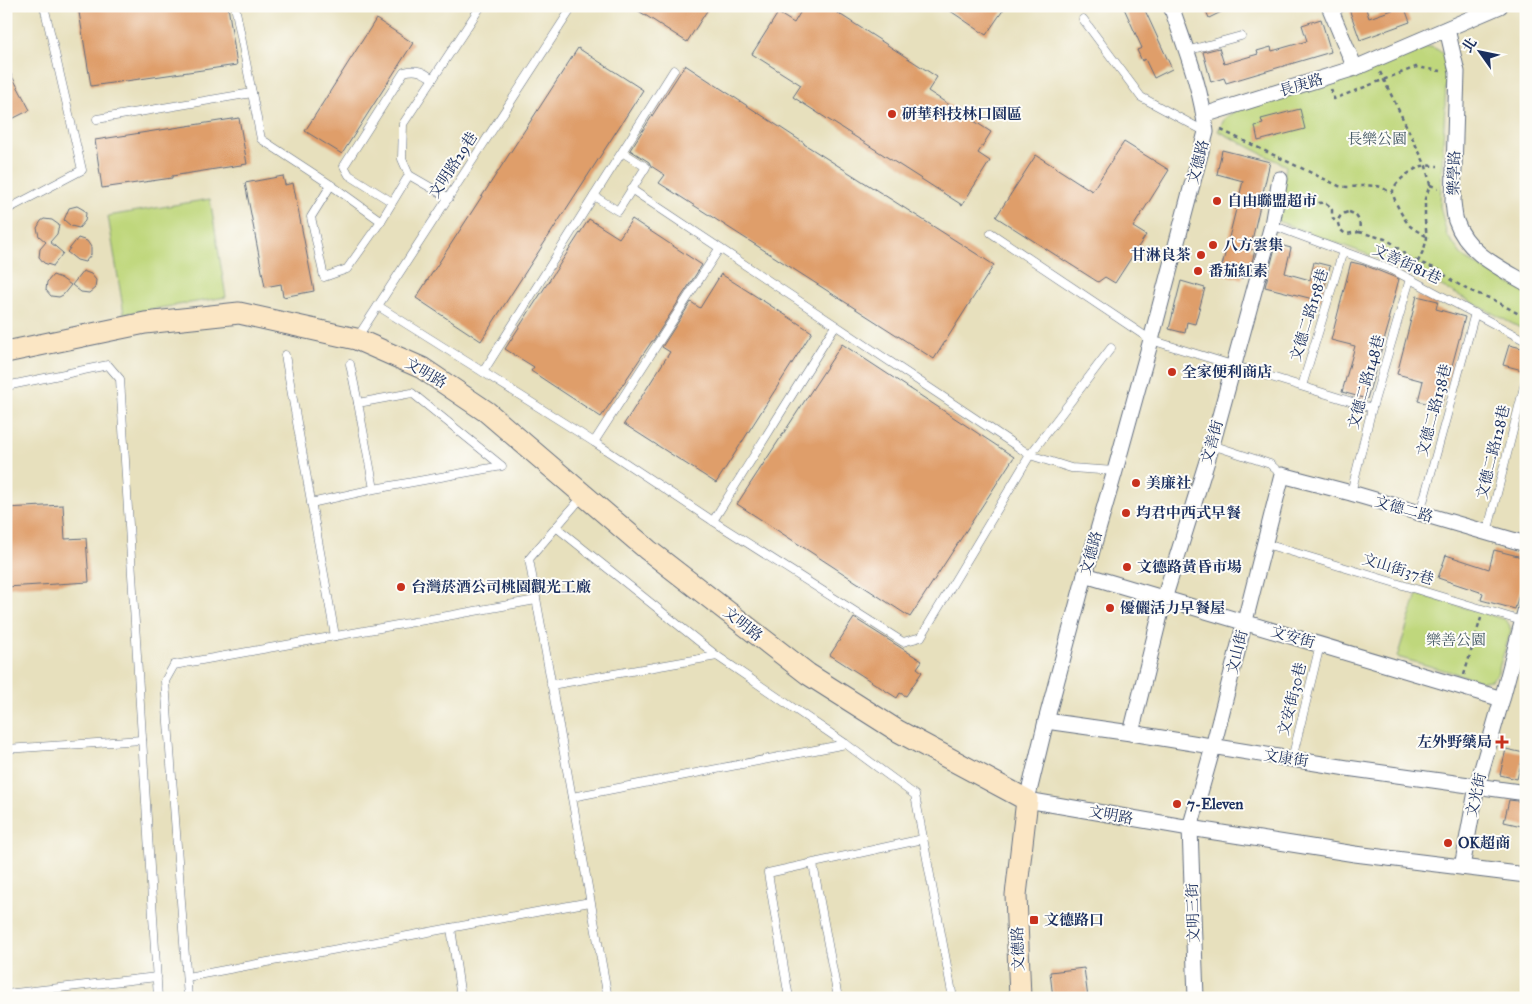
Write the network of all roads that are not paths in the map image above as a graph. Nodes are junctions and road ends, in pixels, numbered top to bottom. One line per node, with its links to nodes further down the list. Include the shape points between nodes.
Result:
1 (44, 6): 27 (lane, via 82,170)
2 (235, 6): 15 (lane)
3 (480, 6): 14 (lane)
4 (574, 6): 25 (lane, 文明路29巷)
5 (1171, 6): 11 (street)
6 (1500, 6): 9 (street, 長庚路)
7 (1335, 9): 12 (street)
8 (1083, 19): 18 (lane, via 1141,97)
9 (1447, 29): 12 (street, 長庚路); 34 (street, 樂學路, via 1457,72 1453,202 1456,221 1465,240 1479,255)
10 (1240, 36): 11 (lane)
11 (1186, 51): 16 (street)
12 (1355, 68): 16 (street, 長庚路)
13 (674, 70): 19 (lane)
14 (433, 79): 20 (lane, via 403,124 402,159); 26 (lane, via 420,70 404,72 344,166 349,175)
15 (252, 93): 17 (lane); 21 (lane, via 261,139)
16 (1204, 115): 18 (street, 文德路)
17 (97, 119)
18 (1214, 131): 39 (street, 文德路)
19 (622, 152): 23 (lane, via 646,167); 24 (lane)
20 (409, 175): 25 (lane); 26 (lane)
21 (331, 185): 28 (lane); 28 (lane, via 311,218 324,277 347,270)
22 (1279, 185): 29 (street, 文善街)
23 (631, 190): 24 (lane, via 618,211); 31 (lane)
24 (594, 196): 46 (lane)
25 (449, 198): 35 (lane, 文明路29巷)
26 (392, 202): 28 (lane)
27 (6, 210)
28 (382, 221)
29 (1272, 225): 32 (lane, 文善街81巷); 45 (street, 文善街)
30 (991, 233): 39 (lane)
31 (719, 248): 37 (lane); 52 (lane)
32 (1343, 251): 33 (lane, 文善街81巷); 49 (lane, 文德二路158巷)
33 (1410, 279): 36 (lane, 文善街81巷); 51 (lane, 文德二路148巷)
34 (1526, 283)
35 (378, 306): 38 (lane, 文明路29巷); 46 (lane)
36 (1475, 313): 40 (lane, 文善街81巷); 61 (lane, 文德二路138巷)
37 (835, 326): 54 (lane); 62 (lane)
38 (356, 339): 42 (street, 文明路, via 239,313 145,323); 59 (street, 文明路, via 422,368 487,412)
39 (1151, 340): 45 (lane); 55 (street, 文德路)
40 (1526, 341)
41 (1111, 348): 54 (lane)
42 (6, 352)
43 (285, 355): 60 (lane)
44 (350, 364): 50 (lane)
45 (1233, 365): 49 (lane); 53 (street, 文善街)
46 (483, 372): 52 (lane)
47 (1526, 379): 64 (lane, 文德二路128巷)
48 (6, 386): 79 (lane, via 108,365 120,379)
49 (1302, 386): 51 (lane)
50 (358, 403): 57 (lane); 57 (lane, via 412,393 502,466)
51 (1372, 408): 58 (lane, 文德二路148巷)
52 (594, 442): 62 (lane)
53 (1212, 445): 56 (lane, via 1270,464); 68 (street, 文善街)
54 (1030, 455): 55 (lane, via 1072,468); 62 (lane, via 921,637 903,642)
55 (1115, 471): 67 (street, 文德路)
56 (1282, 475): 58 (street, 文德二路); 65 (street, 文山街)
57 (374, 489): 60 (lane)
58 (1351, 493): 61 (street, 文德二路)
59 (583, 495): 63 (lane); 87 (street, 文明路, via 648,550 808,674 898,731)
60 (311, 503): 72 (lane)
61 (1420, 513): 64 (street, 文德二路)
62 (713, 521)
63 (556, 527): 69 (lane, via 529,559); 74 (lane)
64 (1487, 532): 66 (street, 文德二路)
65 (1266, 544): 70 (lane, 文山街37巷, via 1486,609); 71 (street, 文山街)
66 (1526, 544)
67 (1084, 575): 68 (street, 文安街); 77 (street, 文德路)
68 (1164, 599): 71 (street, 文安街); 78 (street, 文善街)
69 (536, 600): 72 (lane); 75 (lane)
70 (1524, 615): 76 (street, 文光街)
71 (1244, 623): 73 (street, 文安街); 81 (street, 文山街)
72 (335, 636): 96 (lane, via 174,665 166,681)
73 (1320, 645): 76 (street, 文安街); 83 (lane, 文安街30巷)
74 (717, 656): 75 (lane); 80 (lane)
75 (552, 685): 86 (lane)
76 (1502, 699): 84 (street, 文光街)
77 (1046, 721): 78 (street, 文康街); 87 (street, 文德路)
78 (1131, 733): 81 (street, 文康街)
79 (142, 740): 82 (lane); 95 (lane)
80 (846, 744): 86 (lane); 89 (lane, via 915,795)
81 (1214, 747): 83 (street, 文康街); 88 (street, 文山街)
82 (6, 749)
83 (1292, 759): 84 (street, 文康街)
84 (1477, 786): 85 (street, 文康街); 91 (street, 文光街)
85 (1526, 793)
86 (572, 797): 93 (lane)
87 (1027, 800): 88 (street, 文明路); 105 (street, 文德路, via 1016,895)
88 (1190, 828): 91 (street, 文明路); 106 (street, 文明三街)
89 (923, 839): 90 (lane); 104 (lane)
90 (813, 864): 102 (lane, via 768,873); 103 (lane)
91 (1462, 867): 92 (street, 文明路)
92 (1526, 875)
93 (590, 902): 94 (lane); 101 (lane)
94 (451, 928): 96 (lane); 100 (lane)
95 (157, 977): 97 (lane); 98 (lane)
96 (187, 977): 99 (lane)
97 (6, 994)
98 (158, 998)
99 (188, 998)
100 (461, 998)
101 (608, 998)
102 (789, 998)
103 (838, 998)
104 (953, 998)
105 (1020, 998)
106 (1196, 998)

